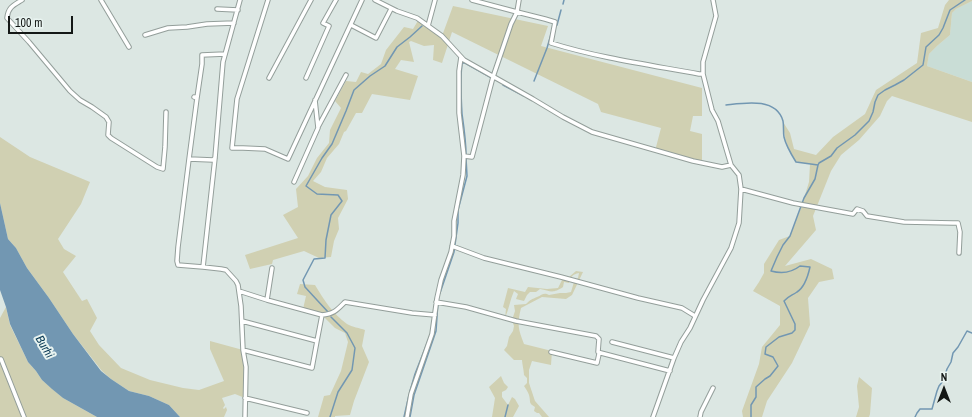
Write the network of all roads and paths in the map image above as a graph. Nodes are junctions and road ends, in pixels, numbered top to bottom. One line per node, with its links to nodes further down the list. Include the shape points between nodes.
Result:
1 (22, 0): 30 (street, via 11,7 7,18 70,91 106,117 109,122 108,135 111,138 163,169)
2 (101, 0): 21 (street)
3 (240, 0): 15 (street)
4 (268, 0): 29 (street, via 237,99 232,148 265,150 288,159)
5 (311, 0): 27 (street)
6 (336, 0): 28 (street, via 323,23 329,26)
7 (362, 0): 18 (street)
8 (374, 0): 14 (street)
9 (435, 0): 19 (street)
10 (472, 0): 16 (street)
11 (519, 0): 16 (street)
12 (713, 0): 24 (street, via 716,16 703,62)
13 (217, 9): 15 (street)
14 (391, 9): 18 (street, via 376,38); 19 (street, via 417,18)
15 (238, 10): 17 (street)
16 (517, 12): 24 (street, via 555,22 551,42 580,51); 26 (street)
17 (234, 23): 20 (street, via 168,28); 22 (street)
18 (351, 25): 29 (street)
19 (428, 26): 23 (street, via 442,36)
20 (145, 35)
21 (129, 47)
22 (225, 54): 33 (street); 34 (street, via 202,55)
23 (461, 57): 26 (street); 32 (street, via 458,71 459,106)
24 (703, 74): 35 (street, via 712,110)
25 (346, 75): 31 (street)
26 (493, 77): 32 (street, via 472,157); 35 (street, via 592,132 693,161 722,167)
27 (270, 78)
28 (306, 78)
29 (315, 99): 31 (street)
30 (166, 112)
31 (318, 128): 36 (street)
32 (464, 156): 38 (street)
33 (215, 158): 34 (street); 40 (street)
34 (189, 159): 40 (street, via 177,261 178,265)
35 (732, 165): 37 (street, via 739,174)
36 (294, 182)
37 (741, 189): 39 (street, via 793,203 853,214 857,209 868,216 904,222 958,223); 47 (street, via 739,223 731,248)
38 (452, 246): 44 (street); 47 (street, via 484,258 682,308)
39 (959, 253)
40 (203, 267): 42 (street, via 226,270 236,281)
41 (272, 268): 43 (street)
42 (239, 291): 43 (street); 48 (street)
43 (267, 300): 45 (street)
44 (436, 302): 46 (street); 53 (street, via 596,336 599,339 598,352)
45 (322, 315): 46 (street, via 334,313 345,302); 49 (street)
46 (435, 315): 62 (street, via 432,334 411,394)
47 (695, 316): 54 (street)
48 (242, 321): 49 (street); 51 (street)
49 (317, 341): 51 (street, via 312,368)
50 (612, 342): 54 (street)
51 (243, 350): 58 (street, via 246,362)
52 (551, 352): 53 (street, via 597,364 598,354)
53 (601, 354): 56 (street)
54 (674, 358): 56 (street)
55 (0, 359): 60 (street)
56 (670, 371): 63 (street)
57 (713, 388): 64 (street)
58 (245, 398): 59 (street); 61 (street)
59 (307, 413)
60 (24, 417)
61 (244, 417)
62 (407, 417)
63 (653, 417)
64 (700, 417)

